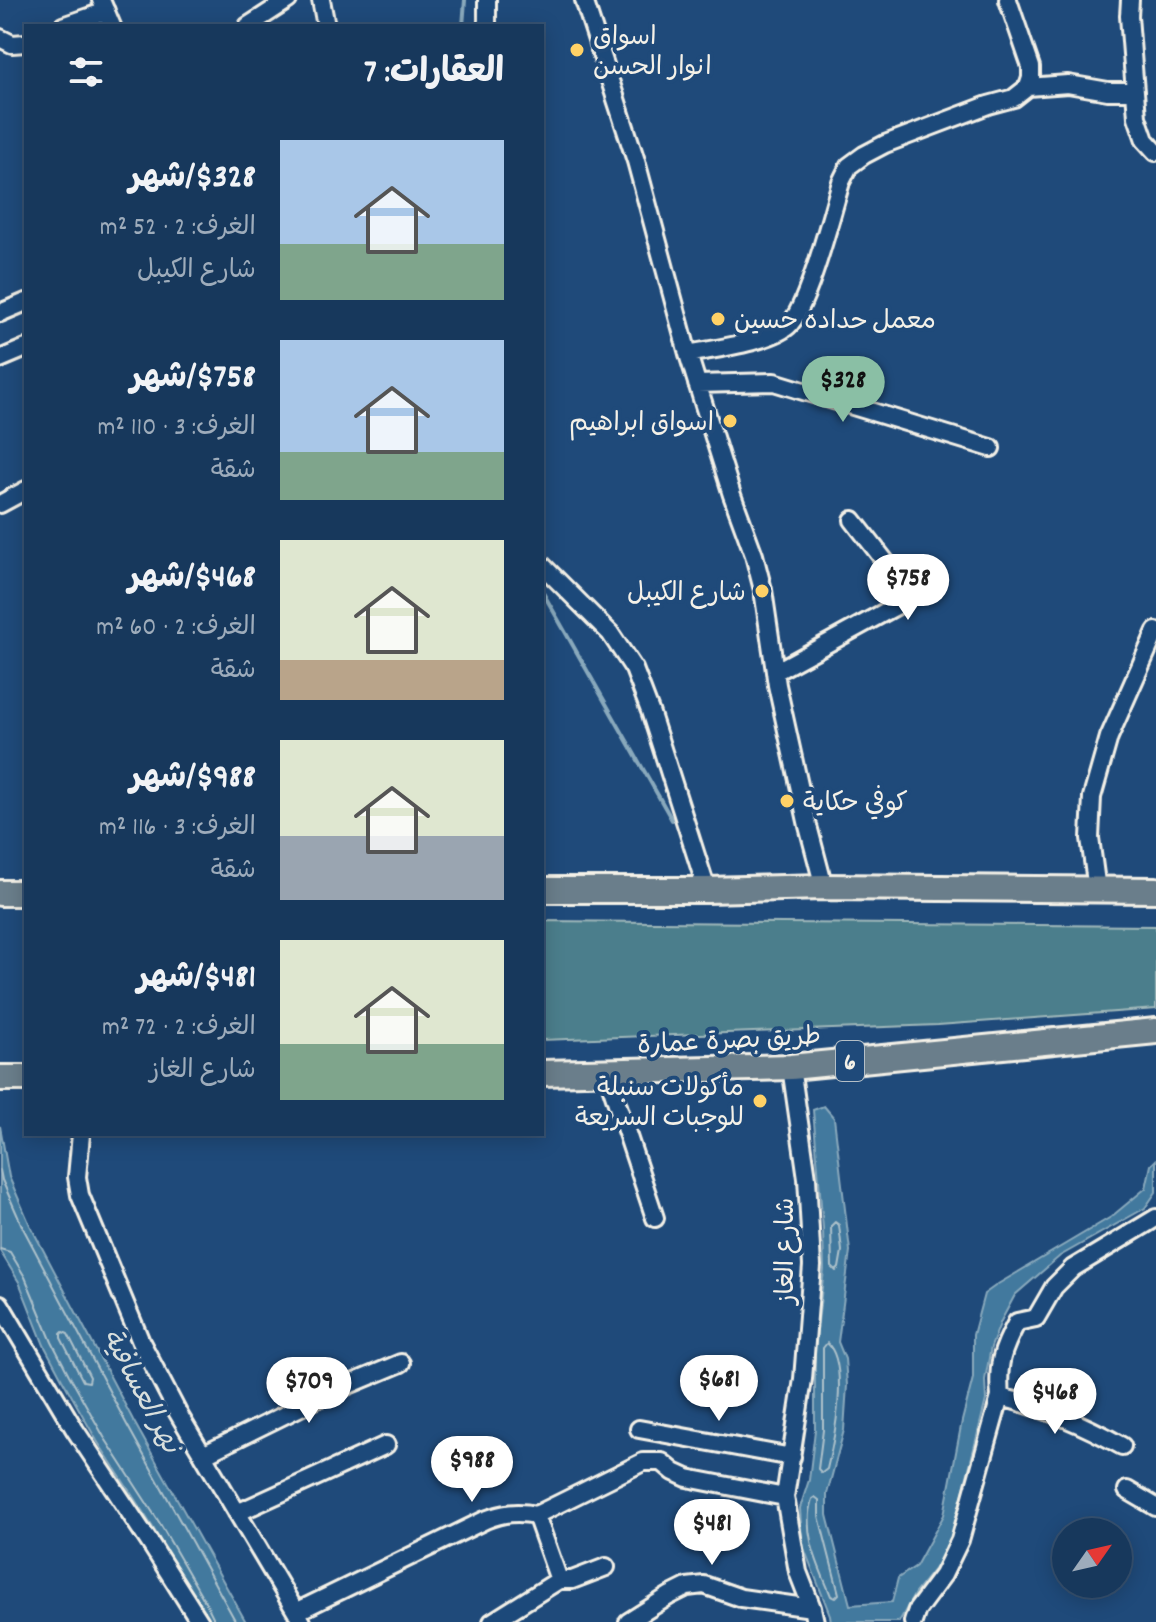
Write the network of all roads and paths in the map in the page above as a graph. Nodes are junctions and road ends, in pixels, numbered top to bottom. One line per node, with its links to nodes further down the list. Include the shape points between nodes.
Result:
1 (321, 0): 10 (street)
2 (487, 0): 11 (street)
3 (584, 0): 20 (street, via 636,161)
4 (1008, 0): 14 (street, via 1031,67)
5 (1130, 0): 15 (street)
6 (280, 2): 9 (street)
7 (106, 12): 8 (street)
8 (69, 24)
9 (251, 24)
10 (326, 24)
11 (487, 24)
12 (0, 38): 13 (street)
13 (24, 43)
14 (1028, 87): 15 (street, via 1068,84); 20 (street, via 1014,98 885,144 849,166 797,316 765,337)
15 (1135, 91): 16 (street, via 1137,117)
16 (1156, 152)
17 (24, 303): 18 (street)
18 (0, 313)
19 (24, 349): 21 (street)
20 (688, 354): 22 (street)
21 (0, 359)
22 (697, 384): 23 (street, via 774,382); 29 (street, via 754,555)
23 (991, 448)
24 (24, 491): 25 (street)
25 (0, 504)
26 (853, 520): 29 (street, via 909,592 896,606)
27 (544, 567): 32 (street, via 610,633 634,669)
28 (1156, 631): 33 (street, via 1109,737 1092,797 1090,838)
29 (775, 672): 30 (street)
30 (824, 887): 32 (highway); 33 (highway)
31 (544, 890): 32 (highway)
32 (707, 890)
33 (1097, 890): 34 (highway)
34 (1156, 890)
35 (0, 893): 36 (highway)
36 (24, 893)
37 (1156, 1031): 38 (highway, طريق بصرة عمارة / 6)
38 (791, 1067): 40 (highway, طريق بصرة عمارة / 6); 53 (street, شارع الغاز, via 807,1178 812,1266)
39 (544, 1073): 40 (highway, طريق بصرة عمارة / 6)
40 (607, 1073): 44 (street)
41 (0, 1078): 42 (highway)
42 (24, 1078)
43 (81, 1136): 52 (street, via 80,1195 141,1342)
44 (655, 1218)
45 (1156, 1218): 48 (street, via 1073,1268 1036,1318 1017,1322 1003,1349)
46 (0, 1304): 63 (street)
47 (401, 1363): 52 (street)
48 (1000, 1397): 51 (street, via 1087,1427); 66 (street, via 960,1540)
49 (639, 1429): 53 (street)
50 (386, 1445): 57 (street)
51 (1122, 1446)
52 (203, 1455): 57 (street)
53 (792, 1457): 55 (street, شارع الغاز)
54 (1127, 1490): 56 (street)
55 (785, 1497): 58 (street, via 687,1478 662,1462 643,1462); 61 (street, شارع الغاز, via 798,1572)
56 (1156, 1507)
57 (237, 1513): 62 (street)
58 (536, 1515): 60 (street); 62 (street, via 493,1517)
59 (606, 1567): 60 (street)
60 (559, 1580): 64 (street)
61 (813, 1615): 65 (street, via 704,1585 687,1587)
62 (299, 1617)
63 (200, 1622)
64 (492, 1622)
65 (628, 1622)
66 (913, 1622)

